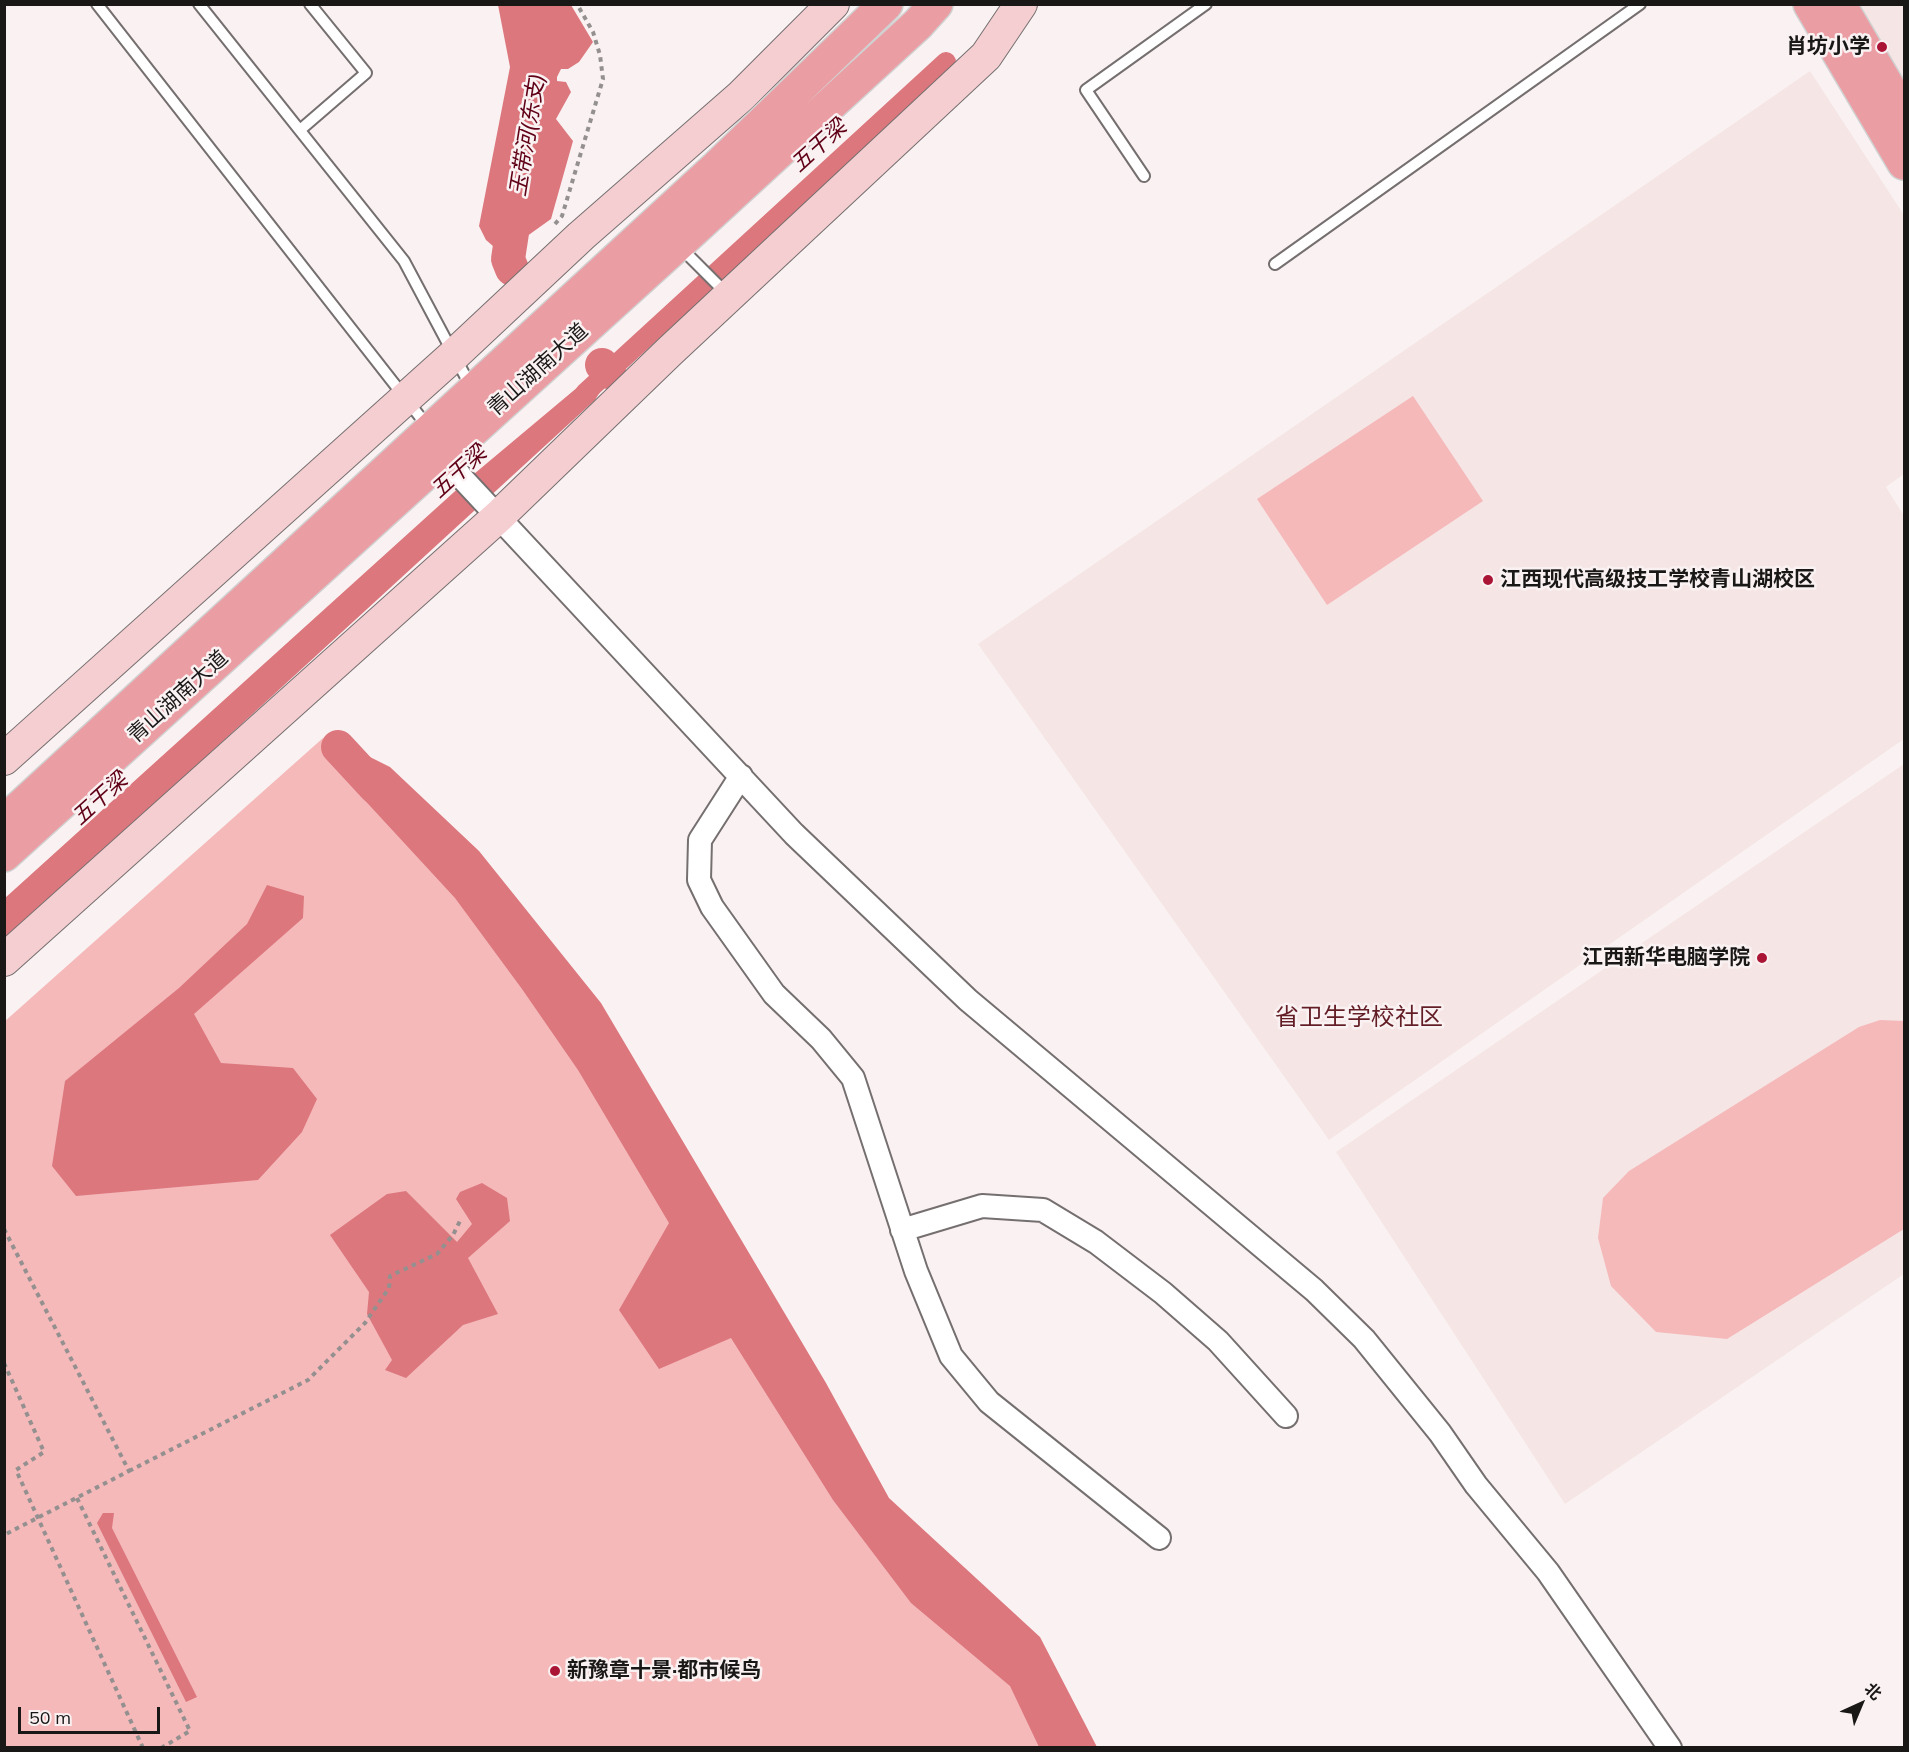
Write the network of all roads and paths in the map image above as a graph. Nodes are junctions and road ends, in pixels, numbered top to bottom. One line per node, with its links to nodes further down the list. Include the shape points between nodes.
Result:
1 (97, 4): 23 (lane)
2 (199, 4): 14 (lane)
3 (310, 4): 14 (lane, via 366,73)
4 (577, 4): 17 (path, via 593,32 603,79 562,216)
5 (833, 4): 21 (main road, via 741,96 581,236)
6 (886, 4): 22 (main road, 青山湖南大道, via 717,167)
7 (936, 4): 18 (main road, 青山湖南大道)
8 (1021, 4): 20 (main road, via 986,56)
9 (1206, 4): 16 (lane, via 1086,90)
10 (1640, 4): 19 (lane)
11 (1810, 4): 15 (main road)
12 (1839, 4): 13 (main road)
13 (1905, 114)
14 (300, 130): 21 (lane, via 404,261)
15 (1905, 163)
16 (1144, 176)
17 (548, 232)
18 (685, 252): 20 (lane); 24 (main road, 青山湖南大道)
19 (1275, 264)
20 (728, 295): 25 (main road)
21 (454, 355): 22 (lane); 23 (main road)
22 (473, 391): 24 (main road, 青山湖南大道)
23 (405, 398): 24 (lane); 26 (main road)
24 (446, 454): 25 (street); 28 (main road, 青山湖南大道); 29 (main road, 青山湖南大道)
25 (496, 513): 27 (street); 30 (main road)
26 (4, 759)
27 (741, 776): 33 (street, via 700,840 699,880 712,907 774,994 854,1078); 43 (street, via 794,834 968,1000 1314,1290 1364,1340 1548,1572)
28 (4, 822)
29 (4, 855)
30 (4, 960)
31 (461, 1219): 36 (path, via 437,1254 390,1276 389,1288 365,1323 308,1380)
32 (4, 1229): 36 (path)
33 (902, 1230): 35 (street, via 982,1206 1043,1210 1096,1242 1162,1293 1218,1341); 40 (street, via 951,1356 989,1402)
34 (4, 1363): 38 (path, via 44,1452 16,1470)
35 (1286, 1416)
36 (129, 1471): 37 (path)
37 (77, 1498): 38 (path); 42 (path, via 190,1731)
38 (38, 1518): 39 (path); 41 (path)
39 (4, 1535)
40 (1159, 1538)
41 (143, 1748)
42 (161, 1748)
43 (1670, 1748)

